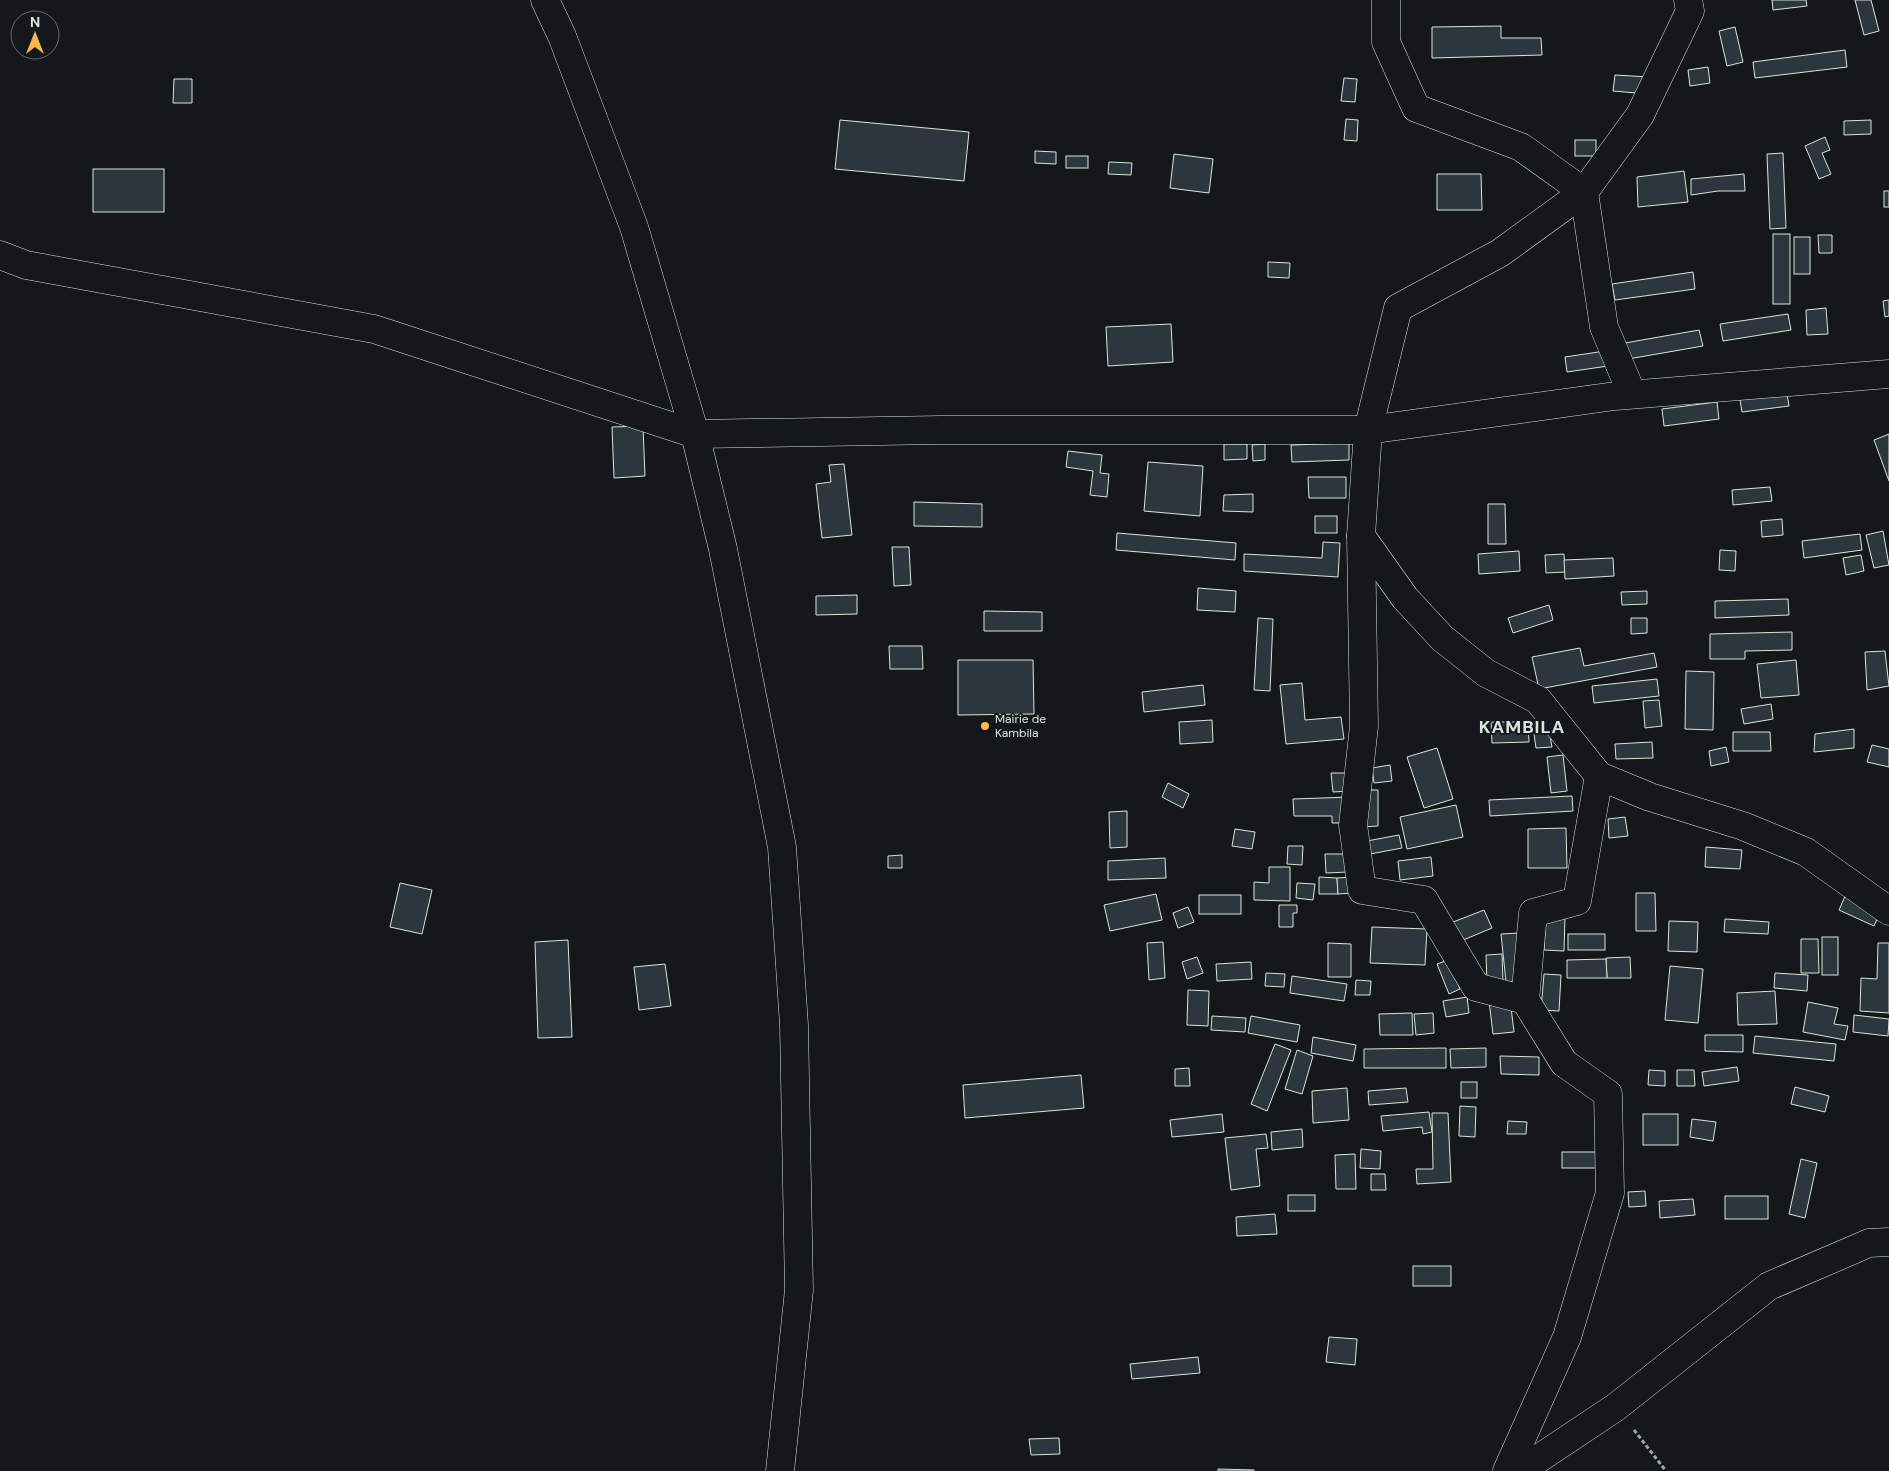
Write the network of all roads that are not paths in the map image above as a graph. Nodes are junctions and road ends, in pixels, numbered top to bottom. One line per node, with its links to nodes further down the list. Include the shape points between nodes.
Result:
1 (546, 0): 9 (main road, via 634,227)
2 (1386, 0): 4 (main road, via 1386,42 1416,108 1521,147)
3 (1688, 0): 4 (main road, via 1690,11 1640,115)
4 (1584, 192): 7 (main road, via 1604,327); 8 (main road, via 1500,253 1398,308)
5 (0, 255): 9 (main road, via 26,265 374,329)
6 (1889, 374): 7 (main road)
7 (1632, 394): 8 (main road)
8 (1368, 430): 9 (main road, via 940,430); 10 (main road)
9 (695, 434): 15 (main road, via 723,549 782,848 794,1025 800,1290)
10 (1361, 536): 11 (main road, via 1405,598 1442,638 1486,673 1538,700); 13 (main road, via 1364,726 1353,825 1362,890 1424,900 1476,987)
11 (1599, 776): 12 (main road, via 1650,797 1743,826 1806,852); 13 (main road, via 1577,901 1533,913)
12 (1889, 911)
13 (1525, 1000): 16 (main road, via 1564,1063 1608,1094 1610,1194 1567,1337)
14 (1889, 1242): 17 (main road, via 1869,1243 1769,1286 1616,1408)
15 (780, 1471)
16 (1507, 1471)
17 (1520, 1471)

